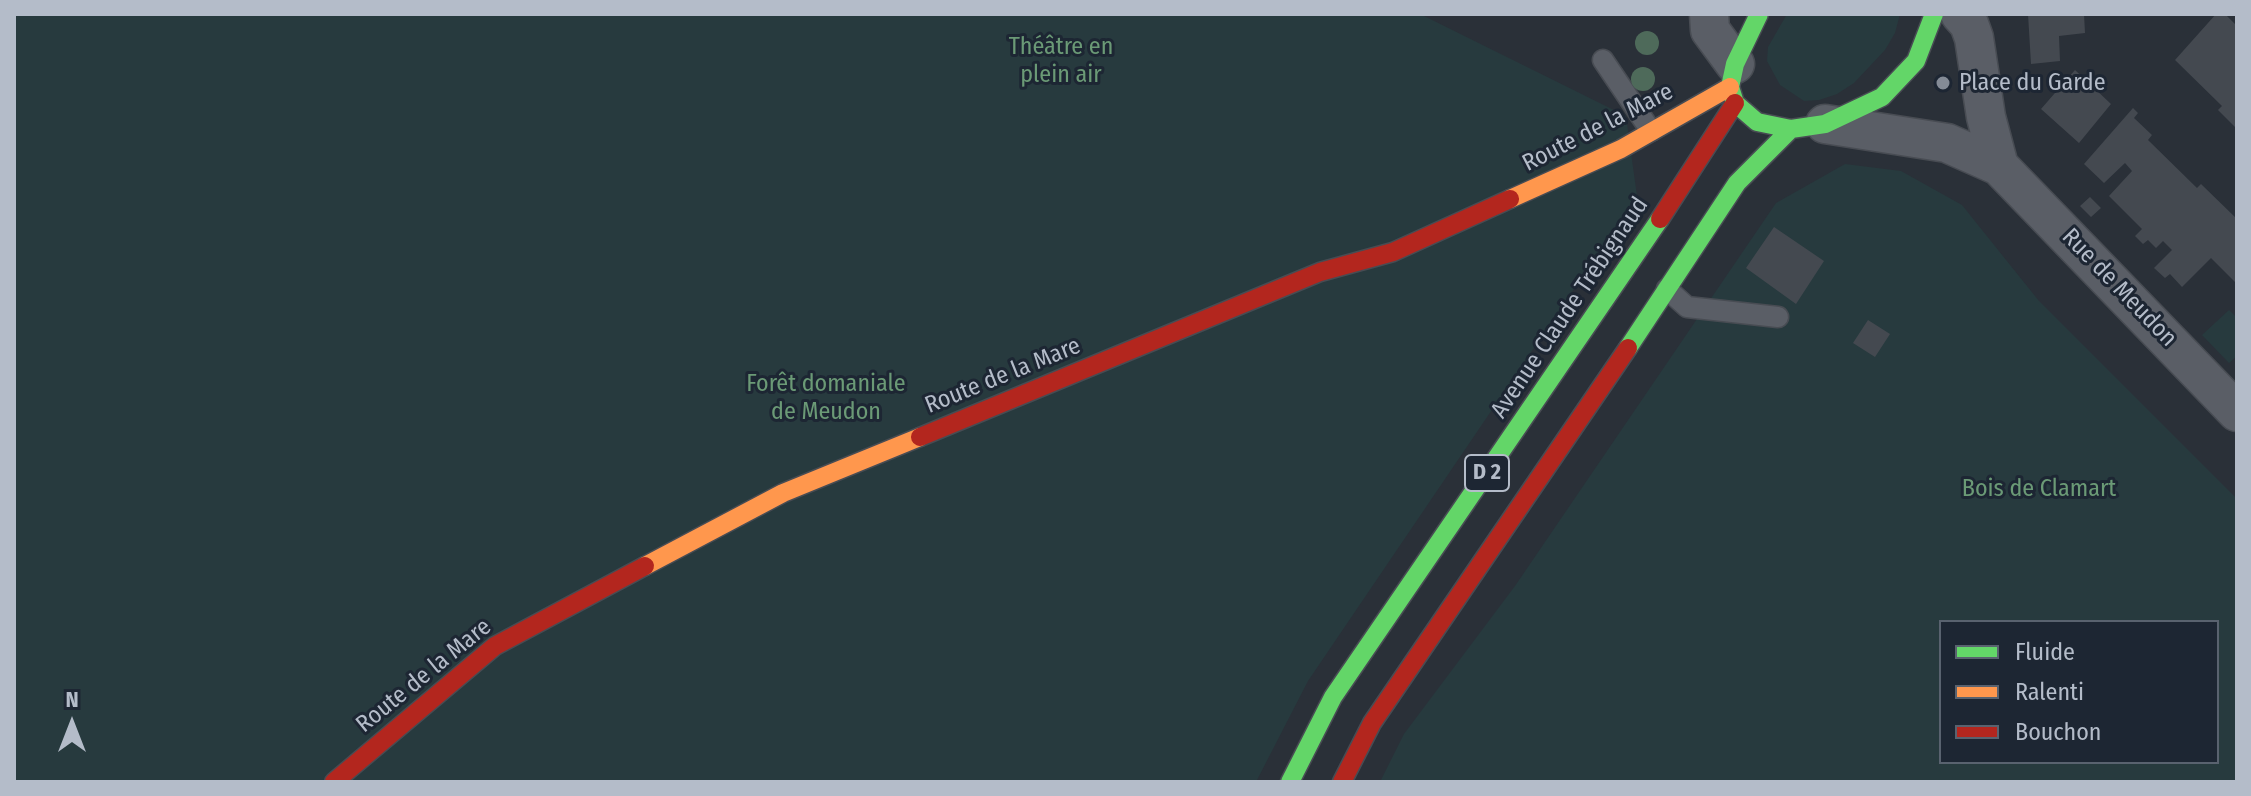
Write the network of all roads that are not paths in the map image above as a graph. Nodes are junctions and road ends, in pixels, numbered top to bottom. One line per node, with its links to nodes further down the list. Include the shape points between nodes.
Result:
1 (1709, 14): 6 (street, via 1710,30)
2 (1759, 14): 6 (main road)
3 (1934, 14): 7 (main road, via 1916,61 1882,97)
4 (1960, 14): 9 (street, Rue de Meudon, via 1974,38)
5 (1603, 60): 8 (lane)
6 (1733, 85): 7 (main road, via 1757,122); 8 (main road, Route de la Mare); 14 (main road, Avenue Claude Trébignaud / D 2, via 1694,169 1333,697)
7 (1808, 126): 9 (street, Rue de Meudon, via 1947,143); 10 (main road, D 2, via 1737,183)
8 (1651, 131): 13 (main road, Route de la Mare, via 1393,252 1320,272 783,493 495,646)
9 (1999, 166): 12 (street, Rue de Meudon)
10 (1667, 289): 11 (lane, via 1687,307); 15 (main road, D 2, via 1372,723)
11 (1778, 317)
12 (2237, 412)
13 (334, 782)
14 (1290, 782)
15 (1342, 782)

